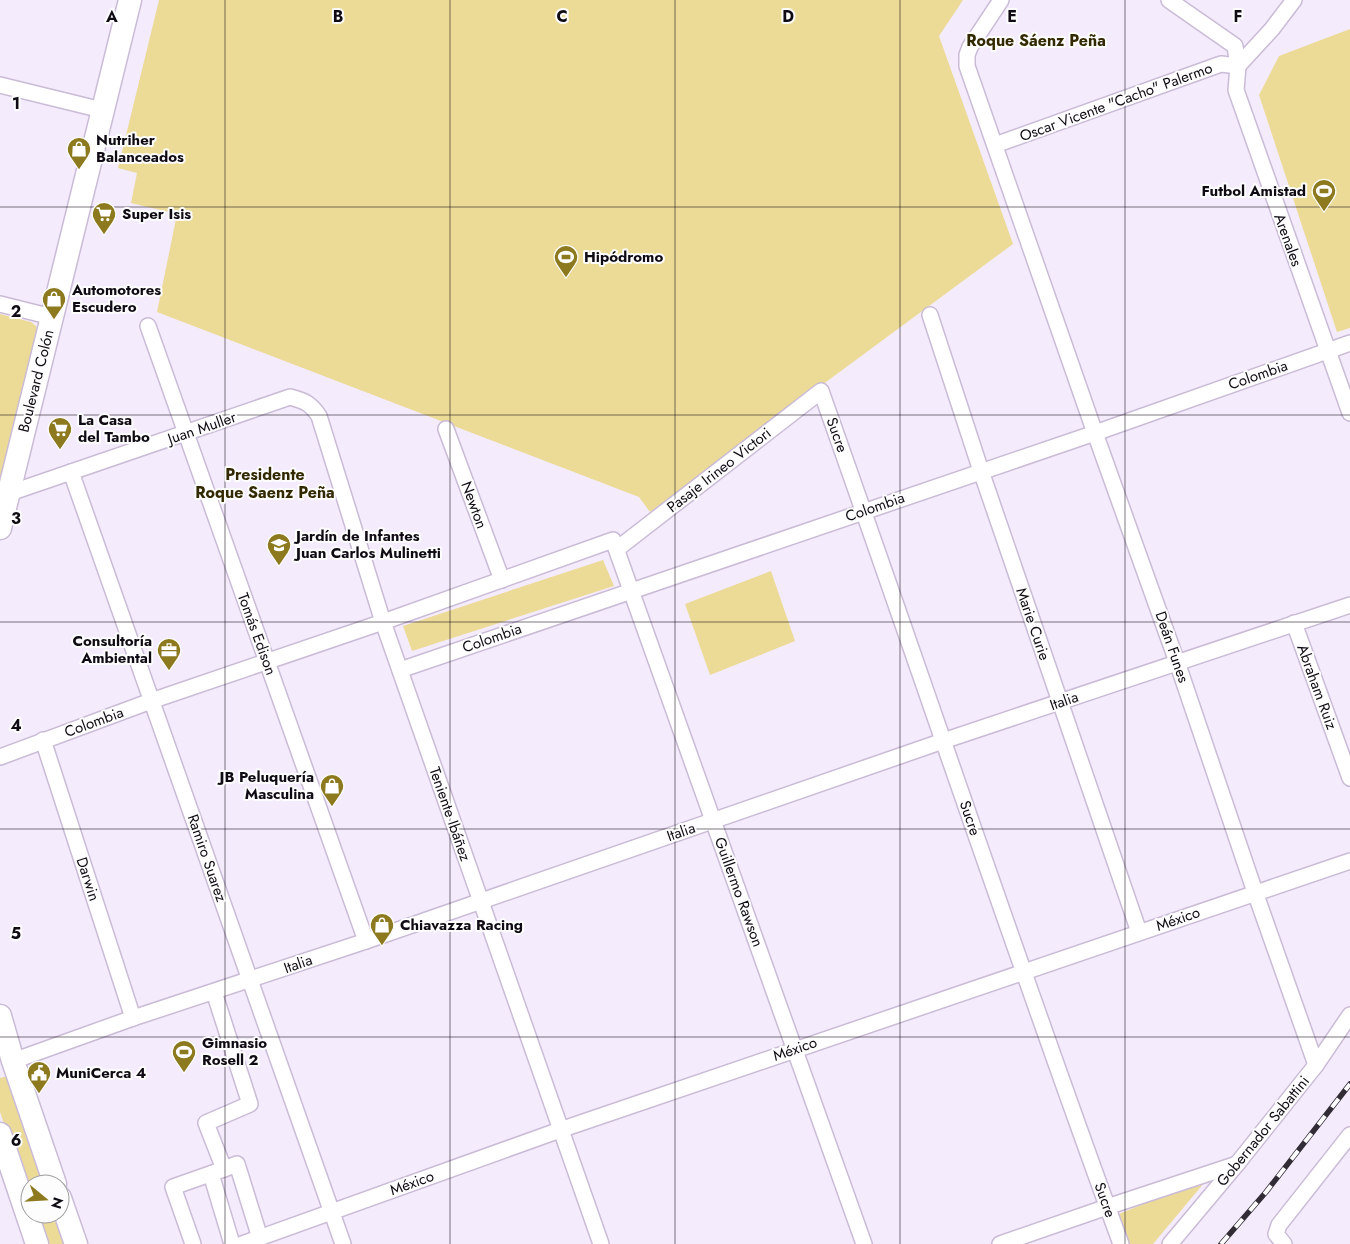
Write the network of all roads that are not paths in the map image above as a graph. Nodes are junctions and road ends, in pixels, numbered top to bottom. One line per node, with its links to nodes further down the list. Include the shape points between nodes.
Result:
1 (130, 0): 7 (highway, Boulevard Colón)
2 (1001, 0): 8 (street, Deán Funes, via 970,47 967,66)
3 (1169, 0): 5 (street, via 1235,46)
4 (1294, 0): 5 (street)
5 (1238, 66): 8 (street, Oscar Vicente "Cacho" Palermo, via 1221,64); 14 (street, Arenales, via 1236,90)
6 (0, 85): 7 (street)
7 (102, 110): 11 (highway, Boulevard Colón)
8 (995, 145): 20 (street, Deán Funes)
9 (0, 304): 11 (street)
10 (930, 315): 21 (street, Marie Curie)
11 (52, 317): 23 (highway, Boulevard Colón)
12 (148, 326): 19 (street, Tomás Edison)
13 (1350, 343): 14 (street, Colombia)
14 (1328, 351): 17 (street, Arenales); 20 (street, Colombia)
15 (822, 391): 24 (street, Sucre); 26 (street, Pasaje Irineo Victori)
16 (290, 397): 19 (street, Juan Muller); 30 (street, Teniente Ibáñez, via 304,400 319,416)
17 (1350, 413)
18 (446, 429): 27 (street, Newton)
19 (186, 433): 22 (street, Juan Muller); 32 (street, Tomás Edison)
20 (1095, 433): 21 (street, Colombia); 33 (street, Deán Funes)
21 (981, 471): 24 (street, Colombia); 36 (street, Marie Curie)
22 (71, 472): 23 (street, Juan Muller); 35 (street, Ramiro Suarez)
23 (4, 495): 25 (highway, Boulevard Colón)
24 (864, 510): 28 (street, Colombia); 38 (street, Sucre)
25 (0, 528)
26 (615, 545): 27 (street, Colombia); 28 (street, Guillermo Rawson)
27 (502, 580): 30 (street, Colombia)
28 (631, 590): 34 (street, Colombia); 41 (street, Guillermo Rawson)
29 (1350, 605): 31 (street, Italia)
30 (383, 622): 32 (street, Colombia); 34 (street, Teniente Ibáñez)
31 (1294, 623): 33 (street, Italia); 40 (street, Abraham Ruiz)
32 (267, 661): 35 (street, Colombia); 46 (street, Tomás Edison)
33 (1177, 662): 36 (street, Italia); 43 (street, Deán Funes)
34 (400, 670): 44 (street, Teniente Ibáñez)
35 (152, 701): 37 (street, Colombia); 48 (street, Ramiro Suarez)
36 (1059, 702): 38 (street, Italia); 45 (street, Marie Curie)
37 (43, 740): 39 (street, Colombia); 52 (street, Darwin)
38 (943, 741): 41 (street, Italia); 47 (street, Sucre)
39 (0, 757)
40 (1350, 778)
41 (713, 821): 44 (street, Italia); 53 (street, Guillermo Rawson)
42 (1350, 861): 43 (street, México)
43 (1255, 892): 45 (street, México); 55 (street, Deán Funes)
44 (480, 902): 46 (street, Italia); 56 (street, Teniente Ibáñez)
45 (1139, 932): 47 (street, México)
46 (366, 941): 48 (street, Italia)
47 (1023, 972): 53 (street, México); 62 (street, Sucre)
48 (250, 980): 49 (street, Italia); 63 (street, Ramiro Suarez)
49 (214, 992): 52 (street, Italia); 60 (street, via 250,1104 206,1123)
50 (1350, 1015): 55 (street, Gobernador Sabattini)
51 (0, 1016): 54 (highway)
52 (133, 1018): 54 (street, Italia)
53 (795, 1049): 56 (street, México); 73 (street, Guillermo Rawson)
54 (10, 1051): 61 (highway)
55 (1316, 1065): 59 (street, Gobernador Sabattini)
56 (560, 1130): 63 (street, México); 72 (street, Teniente Ibáñez)
57 (0, 1134): 66 (highway)
58 (1350, 1135): 77 (street, via 1279,1225 1276,1234)
59 (1237, 1164): 62 (street); 76 (street, Gobernador Sabattini)
60 (218, 1172): 65 (street, via 237,1164); 68 (street, via 173,1187); 69 (street)
61 (52, 1174)
62 (1107, 1207): 74 (street); 75 (street, Sucre)
63 (331, 1212): 65 (street, México); 71 (street, Ramiro Suarez)
64 (69, 1224): 67 (highway)
65 (260, 1238): 70 (street, México)
66 (38, 1244)
67 (76, 1244)
68 (193, 1244)
69 (232, 1244)
70 (242, 1244)
71 (343, 1244)
72 (601, 1244)
73 (864, 1244)
74 (1000, 1244)
75 (1121, 1244)
76 (1170, 1244)
77 (1284, 1244)

